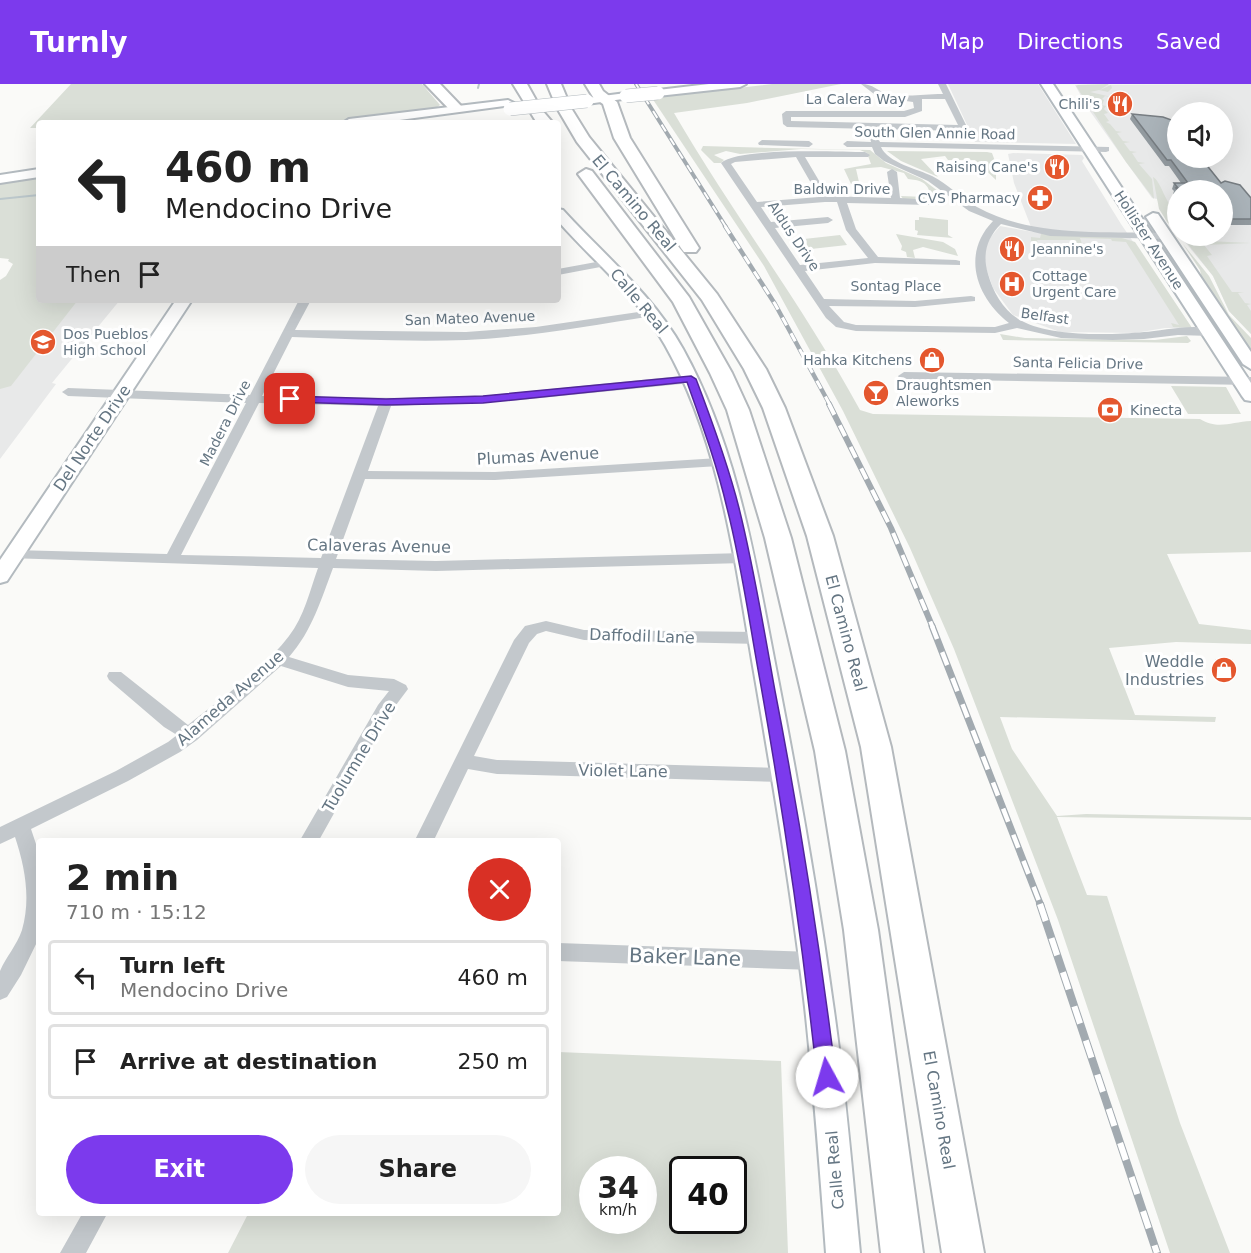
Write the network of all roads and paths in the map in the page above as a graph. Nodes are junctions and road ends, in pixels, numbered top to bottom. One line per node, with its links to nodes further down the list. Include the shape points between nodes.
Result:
1 (432, 84): 15 (highway)
2 (446, 84): 15 (highway)
3 (520, 84): 19 (highway)
4 (536, 84): 20 (highway)
5 (554, 84): 63 (highway, El Camino Real, via 571,122 597,160 653,225)
6 (694, 84): 11 (main road)
7 (740, 84): 11 (main road)
8 (866, 84): 14 (street, via 881,95)
9 (942, 84): 13 (street)
10 (1047, 85): 27 (main road, Hollister Avenue)
11 (656, 91): 12 (main road, bridge)
12 (594, 95): 15 (main road, bridge); 63 (highway, via 610,102 622,138 712,287)
13 (948, 96): 14 (street, La Calera Way, via 923,96); 23 (street, via 962,128)
14 (917, 100): 16 (street, La Calera Way, via 919,109 910,113)
15 (467, 112): 17 (main road); 18 (main road)
16 (863, 112): 23 (street); 23 (street, La Calera Way, via 792,110 788,125)
17 (381, 120)
18 (412, 120)
19 (542, 120)
20 (551, 120)
21 (1095, 133): 28 (main road)
22 (561, 138): 97 (highway, El Camino Real, via 682,301 738,410 778,538 830,751 848,852)
23 (870, 138): 26 (street, South Glen Annie Road); 27 (street, South Glen Annie Road); 35 (street, via 886,159 931,179)
24 (762, 143): 25 (street)
25 (820, 144)
26 (831, 144)
27 (1090, 149): 28 (street, South Glen Annie Road); 45 (main road, Hollister Avenue)
28 (1106, 149): 31 (main road)
29 (799, 154): 30 (street); 36 (street); 39 (street, Aldus Drive, via 727,162)
30 (865, 155)
31 (1115, 162)
32 (892, 172): 38 (street)
33 (36, 173): 34 (main road)
34 (0, 179)
35 (958, 198): 38 (street, Baldwin Drive); 43 (street)
36 (825, 199): 37 (street, Baldwin Drive); 39 (street, Baldwin Drive)
37 (841, 199): 38 (street, Baldwin Drive); 47 (street, via 851,230)
38 (896, 202)
39 (755, 205): 44 (street, Aldus Drive)
40 (1146, 207): 46 (main road, Hollister Avenue)
41 (561, 220): 48 (main road, Calle Real)
42 (828, 220): 44 (street)
43 (999, 220): 45 (street, via 1057,234); 58 (street, via 980,244 980,264 995,302)
44 (769, 225): 50 (street, Aldus Drive)
45 (1145, 232): 46 (street); 61 (main road, Hollister Avenue)
46 (1163, 233): 64 (main road, Hollister Avenue)
47 (875, 260): 49 (street); 50 (street)
48 (606, 263): 51 (street); 57 (main road, Calle Real)
49 (956, 263)
50 (798, 268): 53 (street, Aldus Drive)
51 (561, 271)
52 (971, 299): 56 (street, Sontag Place)
53 (820, 302): 56 (street, Sontag Place); 59 (street, Aldus Drive)
54 (182, 303): 69 (main road, Del Norte Drive)
55 (303, 303): 62 (street, Madera Drive)
56 (915, 304): 60 (street)
57 (652, 313): 62 (street, San Mateo Avenue, via 494,334); 66 (main road, Calle Real)
58 (1019, 324): 60 (street, Belfast, via 995,330); 61 (street, Belfast, via 1062,335)
59 (840, 325): 60 (street, Belfast)
60 (923, 329)
61 (1210, 332): 67 (main road, Hollister Avenue)
62 (288, 333): 70 (street, Madera Drive)
63 (736, 338): 98 (highway, El Camino Real, via 774,408 820,536 873,736)
64 (1251, 364)
65 (904, 376): 67 (street, Santa Felicia Drive)
66 (691, 379): 71 (street, via 500,399); 72 (main road, Calle Real)
67 (1248, 386)
68 (68, 392): 69 (street)
69 (121, 394): 70 (street); 74 (main road, Del Norte Drive)
70 (255, 398): 71 (street); 76 (street, Madera Drive)
71 (386, 402): 73 (street, Alameda Avenue)
72 (719, 462): 73 (street, Plumas Avenue, via 495,476); 75 (main road, Calle Real)
73 (360, 475): 77 (street, Alameda Avenue)
74 (14, 555): 76 (street, Calaveras Avenue); 78 (main road, Del Norte Drive)
75 (744, 558): 77 (street, Calaveras Avenue, via 436,566); 79 (main road, Calle Real)
76 (171, 560): 77 (street, Calaveras Avenue)
77 (327, 564): 80 (street, Alameda Avenue, via 303,628)
78 (0, 576)
79 (759, 638): 83 (street, Daffodil Lane, via 584,634 555,627 531,630 522,640); 84 (main road, Calle Real)
80 (278, 659): 82 (street, Alameda Avenue); 87 (street, Tuolumne Drive, via 348,681 400,688)
81 (116, 676): 82 (street)
82 (191, 735): 85 (street, Alameda Avenue, via 151,761)
83 (463, 761): 84 (street, Violet Lane, via 497,767); 88 (street)
84 (784, 775): 92 (main road, Calle Real)
85 (21, 827): 86 (street, Alameda Avenue); 89 (street)
86 (0, 836)
87 (310, 838)
88 (425, 838)
89 (36, 880)
90 (36, 914): 93 (street, via 21,958)
91 (561, 952): 92 (street, Baker Lane)
92 (813, 961): 96 (main road, Calle Real)
93 (0, 990)
94 (94, 1216): 95 (street)
95 (72, 1253)
96 (843, 1253)
97 (903, 1253)
98 (963, 1253)

